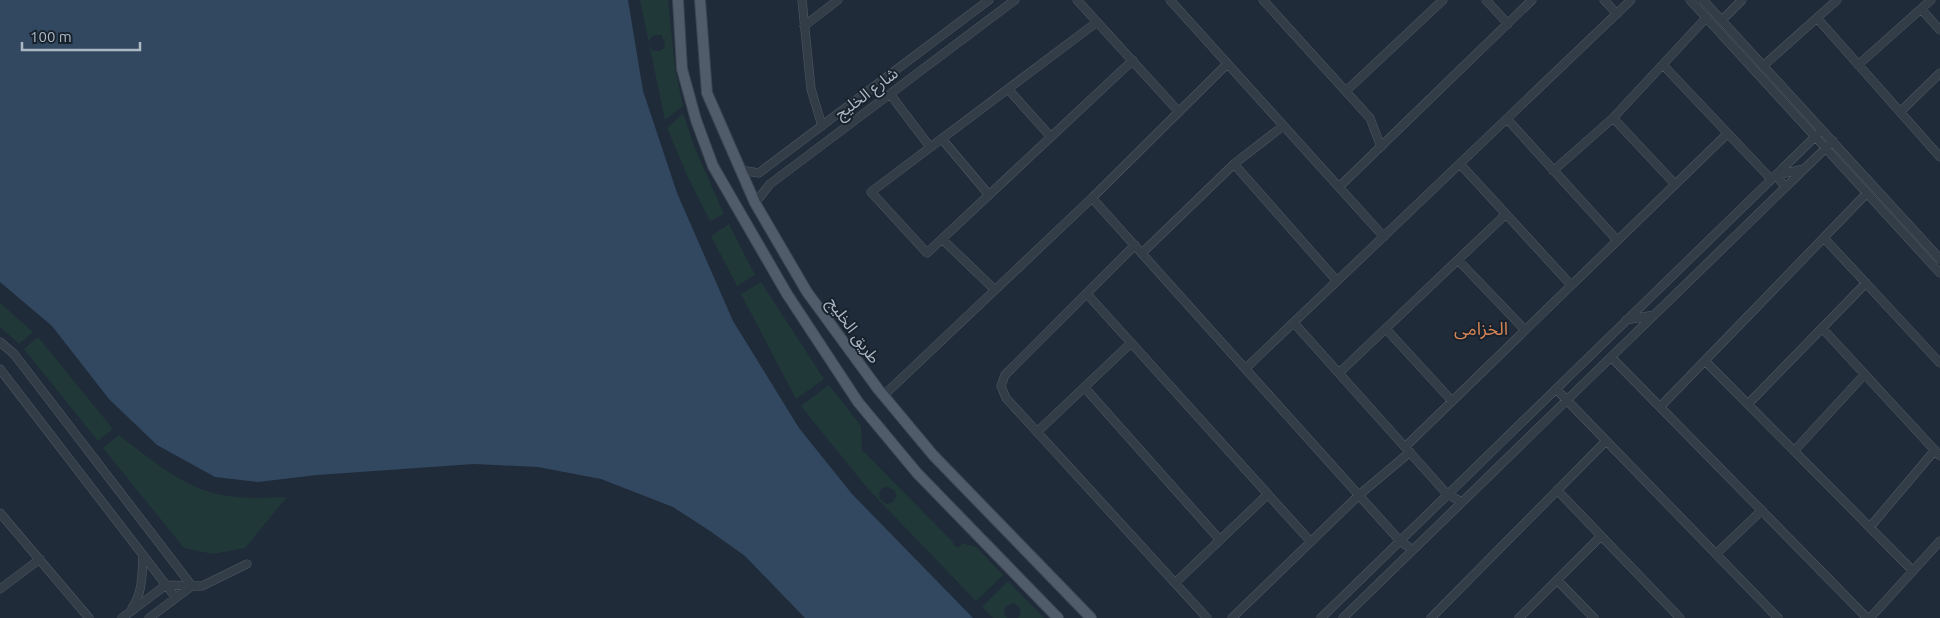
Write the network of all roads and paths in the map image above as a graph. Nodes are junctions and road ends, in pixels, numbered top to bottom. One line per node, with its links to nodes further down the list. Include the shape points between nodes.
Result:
1 (678, 0): 137 (main road, via 682,69 703,138 718,173 787,294 858,402 917,473)
2 (700, 0): 57 (main road, طريق الخليج, via 707,93)
3 (802, 0): 27 (street)
4 (838, 0): 27 (street)
5 (989, 0): 42 (street, شارع الخليج)
6 (1015, 0): 37 (street)
7 (1077, 0): 25 (street)
8 (1170, 0): 30 (street)
9 (1263, 0): 36 (street)
10 (1443, 0): 36 (street)
11 (1486, 0): 26 (street)
12 (1532, 0): 26 (street)
13 (1604, 0): 21 (street)
14 (1631, 0): 21 (street)
15 (1690, 0): 22 (street)
16 (1703, 0): 24 (street)
17 (1742, 0): 24 (street)
18 (1837, 0): 23 (street)
19 (1931, 0): 20 (street)
20 (1921, 9): 28 (street); 32 (street)
21 (1617, 14): 41 (street)
22 (1706, 18): 31 (street); 46 (street)
23 (1816, 18): 32 (street); 33 (street)
24 (1722, 20): 33 (street)
25 (1097, 22): 29 (street); 35 (street)
26 (1508, 24): 50 (street)
27 (804, 26): 42 (street, via 811,89)
28 (1940, 30)
29 (1132, 60): 38 (street); 47 (street)
30 (1227, 64): 38 (street); 43 (street)
31 (1663, 65): 40 (street); 45 (street)
32 (1858, 65): 39 (street)
33 (1763, 66): 44 (street)
34 (1940, 73): 39 (street)
35 (1008, 89): 47 (street); 48 (street)
36 (1346, 90): 50 (street, via 1370,118)
37 (890, 94): 51 (street); 66 (street, via 770,184)
38 (1179, 112): 65 (street)
39 (1900, 112): 53 (street)
40 (1613, 118): 58 (street); 60 (street)
41 (1507, 119): 55 (street); 58 (street)
42 (822, 126): 57 (street, شارع الخليج, via 759,173)
43 (1283, 126): 54 (street); 61 (street)
44 (1822, 130): 46 (street); 49 (street)
45 (1727, 134): 59 (street); 60 (street)
46 (1815, 136): 52 (street); 59 (street)
47 (1051, 137): 64 (street)
48 (942, 138): 51 (street); 64 (street)
49 (1832, 142): 52 (street); 74 (street)
50 (1381, 147): 61 (street)
51 (930, 148): 70 (street, via 871,192 927,253)
52 (1825, 148): 56 (street); 63 (street)
53 (1940, 157)
54 (1234, 164): 73 (street); 77 (street)
55 (1460, 164): 67 (street); 68 (street)
56 (1804, 169): 62 (street); 62 (street, via 1776,175)
57 (740, 170): 66 (main road, طريق الخليج)
58 (1552, 170): 71 (street)
59 (1770, 179): 83 (street)
60 (1675, 184): 71 (street)
61 (1339, 187): 68 (street)
62 (1785, 187): 82 (street)
63 (1867, 193): 69 (street); 76 (street)
64 (989, 195): 70 (street)
65 (1092, 198): 72 (street); 80 (street)
66 (756, 203): 99 (main road, طريق الخليج, via 807,292)
67 (1506, 214): 75 (street); 79 (street)
68 (1384, 237): 77 (street)
69 (1824, 238): 78 (street); 91 (street)
70 (942, 239): 80 (street)
71 (1617, 240): 79 (street)
72 (1135, 245): 73 (street); 81 (street)
73 (1142, 253): 93 (street)
74 (1938, 254)
75 (1458, 260): 86 (street); 87 (street)
76 (1940, 273)
77 (1338, 281): 84 (street)
78 (1866, 283): 85 (street); 92 (street)
79 (1571, 286): 87 (street)
80 (994, 290): 99 (street)
81 (1086, 294): 89 (street); 104 (street, via 1005,375 1001,386 1006,398)
82 (1654, 315): 83 (street); 90 (street)
83 (1626, 320): 98 (street)
84 (1294, 323): 93 (street); 95 (street)
85 (1822, 328): 96 (street); 102 (street)
86 (1386, 329): 95 (street); 101 (street)
87 (1525, 330): 101 (street)
88 (0, 342): 131 (street, via 14,354)
89 (1131, 342): 97 (street); 110 (street)
90 (1611, 357): 100 (street); 103 (street)
91 (1705, 361): 102 (street); 103 (street)
92 (1940, 363)
93 (1246, 368): 112 (street)
94 (0, 369): 124 (street)
95 (1339, 373): 106 (street)
96 (1865, 374): 107 (street); 108 (street)
97 (1084, 387): 104 (street); 118 (street)
98 (1556, 389): 100 (street); 111 (street)
99 (883, 396): 138 (main road, طريق الخليج, via 933,455)
100 (1567, 400): 105 (street); 113 (street)
101 (1452, 401): 106 (street)
102 (1748, 404): 107 (street)
103 (1660, 407): 114 (street)
104 (1037, 432): 129 (street)
105 (1606, 441): 109 (street); 123 (street)
106 (1407, 449): 111 (street); 112 (street)
107 (1794, 451): 116 (street)
108 (1937, 453): 116 (street)
109 (1557, 490): 117 (street); 143 (street)
110 (1268, 494): 118 (street); 121 (street)
111 (1447, 494): 113 (street); 119 (street)
112 (1359, 495): 119 (street); 121 (street)
113 (1462, 502): 122 (street)
114 (1762, 510): 123 (street); 148 (street)
115 (0, 512): 125 (street)
116 (1870, 527): 127 (street)
117 (1601, 536): 128 (street); 146 (street)
118 (1220, 540): 129 (street)
119 (1400, 541): 122 (street); 141 (street)
120 (1940, 541): 127 (street)
121 (1311, 542): 140 (street)
122 (1413, 550): 142 (street)
123 (1716, 554): 147 (street)
124 (143, 555): 130 (street); 134 (street, via 138,599)
125 (40, 559): 132 (street); 135 (street)
126 (247, 564): 131 (street, via 202,586)
127 (1913, 571): 148 (street)
128 (1557, 580): 144 (street); 145 (street)
129 (1175, 583): 139 (street)
130 (166, 585): 131 (street); 133 (street); 134 (street)
131 (192, 586): 133 (street)
132 (0, 589)
133 (176, 598): 136 (street)
134 (125, 616)
135 (89, 618)
136 (149, 618)
137 (1058, 618)
138 (1091, 618)
139 (1207, 618)
140 (1232, 618)
141 (1320, 618)
142 (1343, 618)
143 (1431, 618)
144 (1519, 618)
145 (1594, 618)
146 (1680, 618)
147 (1778, 618)
148 (1869, 618)

